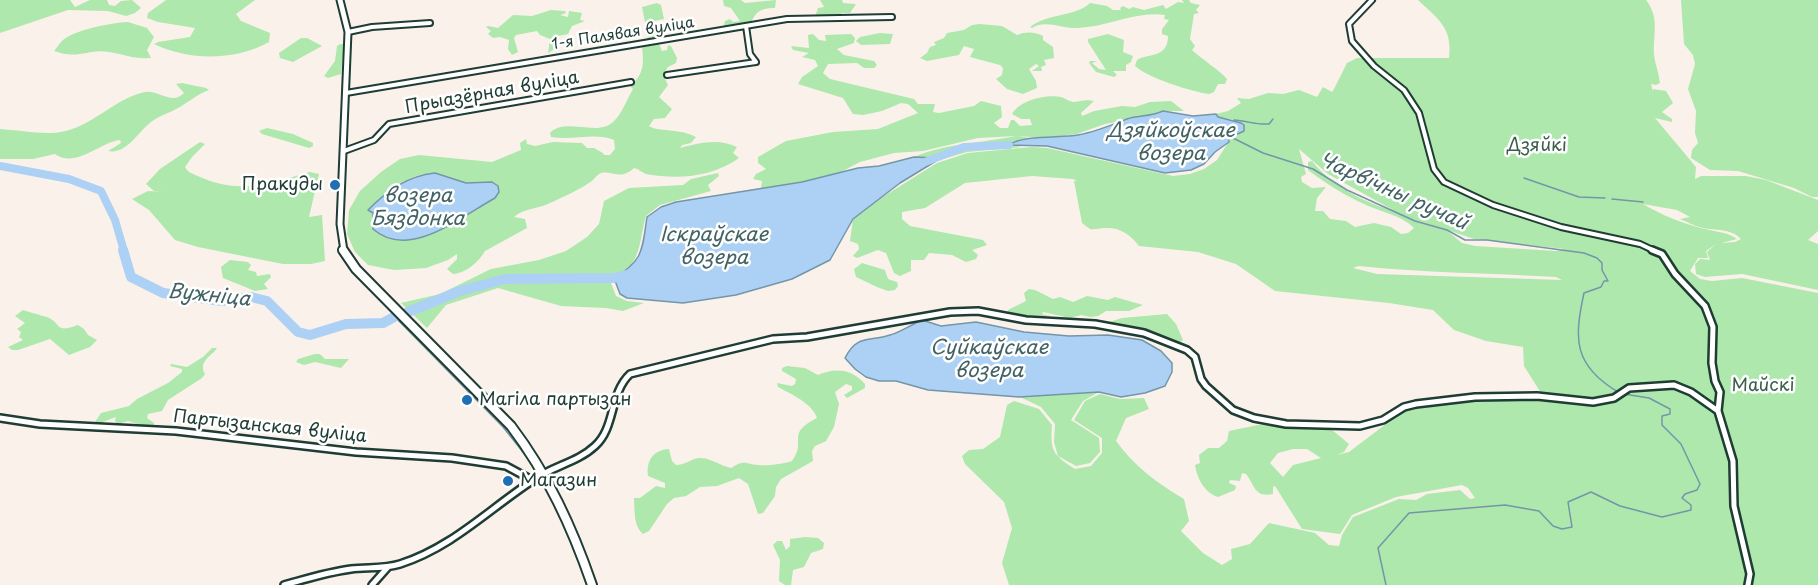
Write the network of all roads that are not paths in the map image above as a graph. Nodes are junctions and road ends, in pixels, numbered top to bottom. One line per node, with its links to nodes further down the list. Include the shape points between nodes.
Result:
1 (340, 0): 6 (main road)
2 (1372, 0): 11 (street, via 1349,24 1352,41 1404,90 1419,113 1434,169 1444,182 1493,205 1561,227 1640,243 1662,254 1706,306 1713,327 1713,363 1720,392)
3 (892, 16): 5 (street, 1-я Палявая вуліца, via 786,19)
4 (430, 23): 6 (street)
5 (746, 26): 7 (street, via 750,54 756,62); 9 (street, 1-я Палявая вуліца)
6 (348, 32): 9 (main road)
7 (667, 75)
8 (631, 82): 10 (street, Прыазёрная вуліца, via 389,124 374,140)
9 (346, 93): 10 (main road)
10 (344, 151): 13 (main road, via 340,231 348,258 511,426)
11 (1718, 411): 13 (street, via 1674,385 1629,388 1614,398 1593,402 1537,396 1474,397 1416,404 1360,426 1286,424 1233,410 1206,386 1195,357 1187,350 1144,333 978,311 950,312 827,334 773,339 630,374 617,389 598,443); 19 (street, via 1733,461 1734,506 1750,574)
12 (0, 418): 14 (street, Партызанская вуліца, via 452,458 506,465)
13 (546, 474): 14 (street); 18 (main road, via 573,528)
14 (532, 480): 15 (street, via 462,532)
15 (388, 567): 16 (street, via 352,568); 17 (street)
16 (284, 585)
17 (372, 585)
18 (592, 585)
19 (1748, 585)

